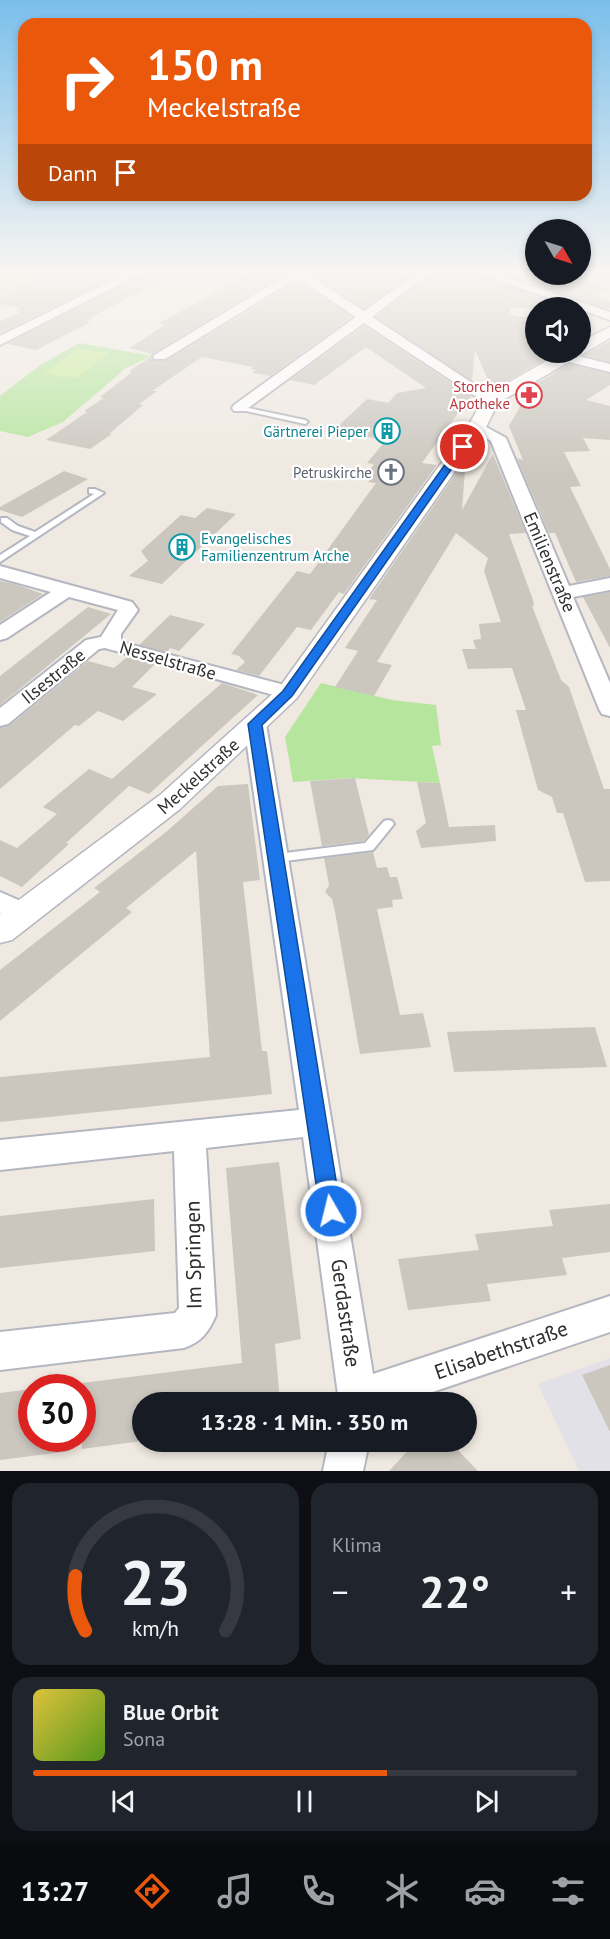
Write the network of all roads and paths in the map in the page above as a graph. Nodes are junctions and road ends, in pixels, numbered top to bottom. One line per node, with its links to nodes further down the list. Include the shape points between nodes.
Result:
1 (186, 340): 4 (street)
2 (332, 340): 9 (street)
3 (398, 340): 8 (street)
4 (160, 356)
5 (591, 360): 7 (street)
6 (556, 363): 8 (street)
7 (610, 368)
8 (491, 400): 11 (street, Meckelstraße)
9 (239, 408): 10 (lane)
10 (305, 422)
11 (477, 427): 19 (street, Emilienstraße, via 498,438); 22 (street, Meckelstraße)
12 (92, 491): 14 (lane, via 100,493)
13 (4, 520): 14 (lane)
14 (36, 535): 15 (lane)
15 (0, 559)
16 (0, 572): 18 (street, Nesselstraße)
17 (610, 584): 19 (street)
18 (66, 590): 20 (street); 21 (street, Nesselstraße, via 125,606 128,610)
19 (564, 593): 23 (street, Emilienstraße)
20 (0, 634)
21 (110, 641): 22 (street, Nesselstraße, via 114,646); 24 (street, Ilsestraße, via 93,644)
22 (288, 693): 25 (street, Meckelstraße)
23 (610, 710)
24 (0, 719)
25 (255, 724): 27 (street, Gerdastraße); 28 (street, Meckelstraße, via 170,802)
26 (388, 824): 27 (lane, via 369,847)
27 (277, 858): 30 (street, Gerdastraße)
28 (12, 908): 29 (street, Meckelstraße)
29 (0, 931)
30 (317, 1122): 31 (street); 35 (street, Gerdastraße)
31 (189, 1135): 32 (street); 34 (street, Im Springen, via 198,1315 184,1330)
32 (0, 1155)
33 (610, 1314): 36 (street, Elisabethstraße)
34 (0, 1351)
35 (357, 1392)
36 (381, 1392)
37 (347, 1452): 38 (street)
38 (343, 1471)

